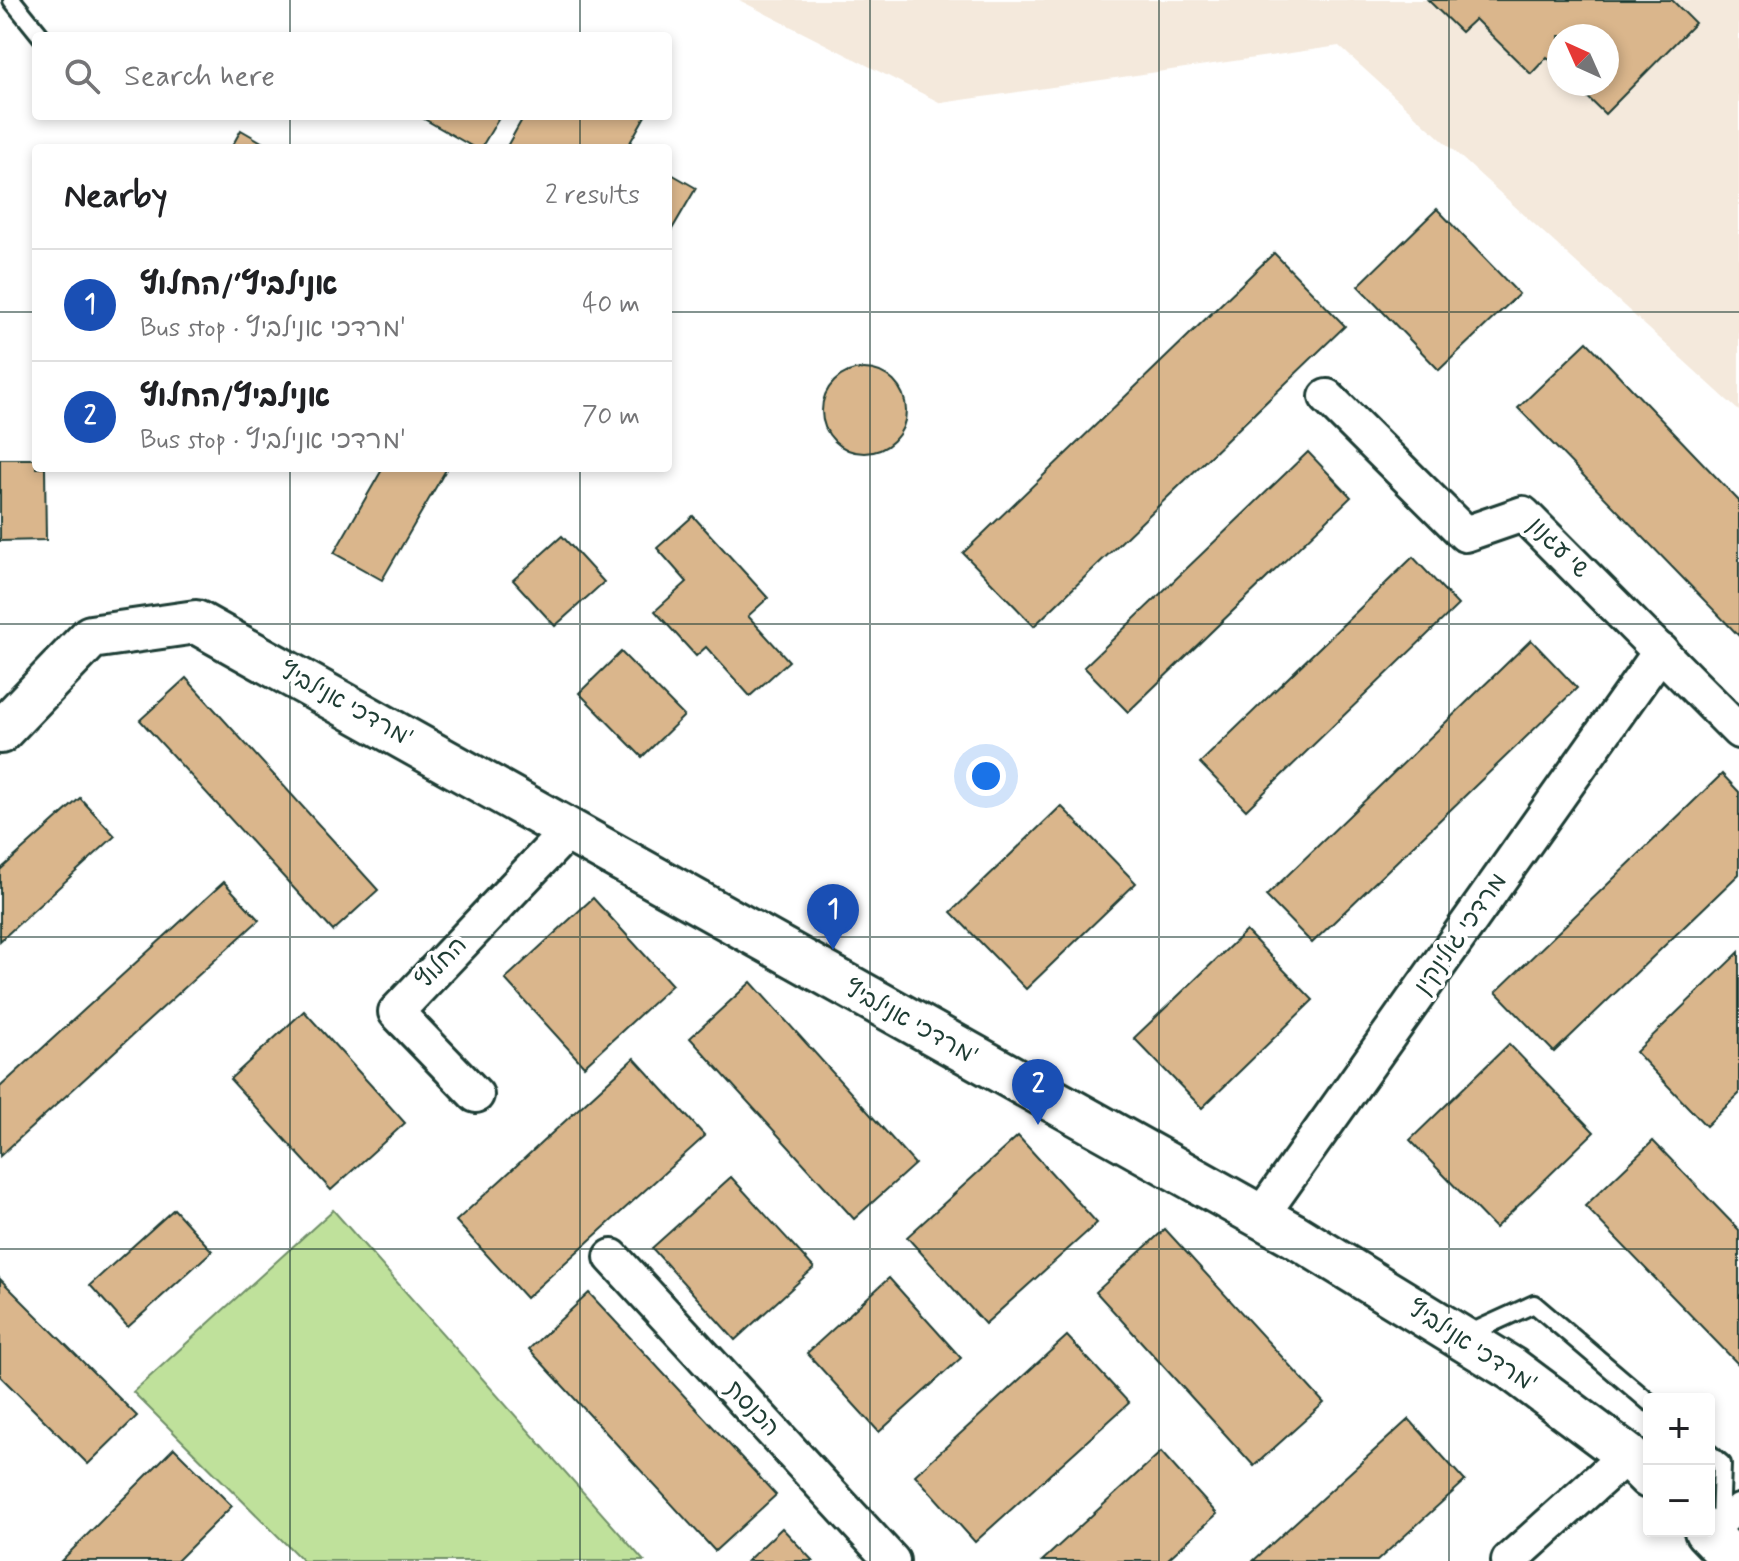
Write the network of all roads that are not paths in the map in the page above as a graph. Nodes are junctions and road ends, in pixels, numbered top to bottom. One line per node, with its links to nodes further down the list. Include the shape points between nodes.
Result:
1 (12, 0): 2 (lane)
2 (38, 32)
3 (1327, 397): 4 (street, שי עגנון, via 1465,534 1523,514)
4 (1661, 651): 5 (street, שי עגנון); 9 (street, מרדכי גולינקין)
5 (1739, 731)
6 (0, 732): 7 (street, מרדכי אנילביץ', via 91,637 196,622)
7 (568, 831): 8 (street, החלוץ, via 396,1012); 9 (street, מרדכי אנילביץ')
8 (476, 1095)
9 (1260, 1217): 11 (street, מרדכי אנילביץ')
10 (612, 1257): 16 (street, הכנסת)
11 (1460, 1337): 12 (lane, via 1534,1304); 14 (street, מרדכי אנילביץ', via 1512,1369)
12 (1643, 1397)
13 (1715, 1458): 15 (lane, via 1722,1464)
14 (1638, 1466): 17 (street)
15 (1724, 1534)
16 (892, 1561)
17 (1509, 1561)

